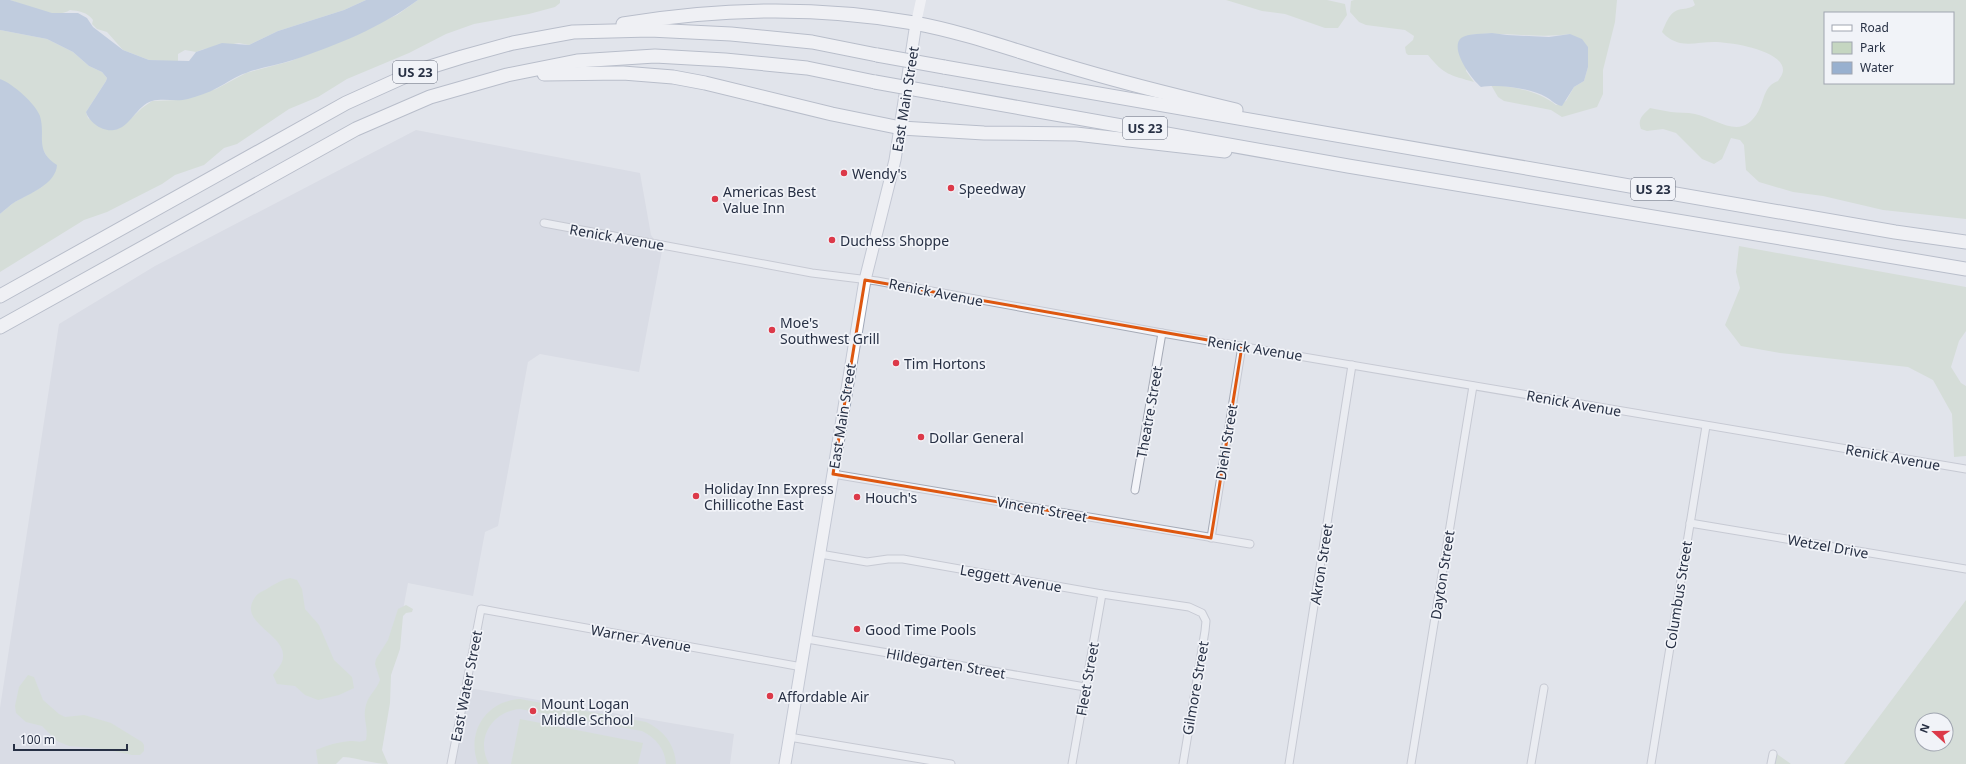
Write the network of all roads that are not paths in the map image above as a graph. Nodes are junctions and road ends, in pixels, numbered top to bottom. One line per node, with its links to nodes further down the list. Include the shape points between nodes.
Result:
1 (921, 0): 2 (street)
2 (916, 23): 3 (highway, via 832,13 766,12 672,16); 5 (main road, East Main Street); 6 (highway, via 1182,97)
3 (573, 32): 6 (highway, US 23, bridge, via 650,30 812,42); 12 (highway, US 23, via 513,43 417,71 346,103)
4 (507, 75): 5 (highway, via 623,73 673,77 705,82 832,114); 7 (highway, US 23, bridge, via 577,61 655,56 807,68); 13 (highway, US 23, via 430,97 356,129)
5 (901, 128): 7 (highway, via 984,133 1076,134); 11 (main road, East Main Street)
6 (1339, 135): 9 (highway, US 23, via 1895,232)
7 (1348, 166): 10 (highway, US 23)
8 (544, 223): 11 (street, Renick Avenue, via 812,273)
9 (1966, 242)
10 (1966, 270)
11 (865, 280): 14 (street, Renick Avenue); 20 (main road, East Main Street)
12 (1, 295)
13 (4, 325)
14 (1162, 334): 15 (street, Renick Avenue); 21 (street, Theatre Street)
15 (1242, 346): 16 (street, Renick Avenue); 23 (street, Diehl Street)
16 (1352, 364): 17 (street, Renick Avenue); 41 (street, Akron Street)
17 (1473, 386): 18 (street, Renick Avenue); 42 (street, Dayton Street)
18 (1706, 426): 19 (street, Renick Avenue); 22 (street, Columbus Street)
19 (1966, 469)
20 (833, 474): 23 (street, Vincent Street); 25 (main road, East Main Street)
21 (1135, 490)
22 (1690, 523): 26 (street, Wetzel Drive); 44 (street, Columbus Street)
23 (1211, 538): 24 (street, Vincent Street)
24 (1250, 544)
25 (820, 554): 27 (street, Leggett Avenue, via 867,562 903,560); 30 (main road, East Main Street)
26 (1966, 569)
27 (1102, 594): 29 (street, Leggett Avenue, via 1189,607); 32 (street, Fleet Street)
28 (481, 609): 31 (street, Warner Avenue); 36 (street, East Water Street)
29 (1202, 613): 40 (street, Gilmore Street, via 1206,621 1205,631)
30 (807, 639): 31 (main road, East Main Street); 32 (street, Hildegarten Street)
31 (802, 667): 34 (main road, East Main Street)
32 (1085, 687): 39 (street, Fleet Street)
33 (1544, 688): 43 (street)
34 (789, 736): 37 (main road, East Main Street); 38 (street)
35 (1772, 754): 45 (street)
36 (450, 764)
37 (785, 764)
38 (951, 764)
39 (1072, 764)
40 (1182, 764)
41 (1289, 764)
42 (1411, 764)
43 (1531, 764)
44 (1651, 764)
45 (1771, 764)

